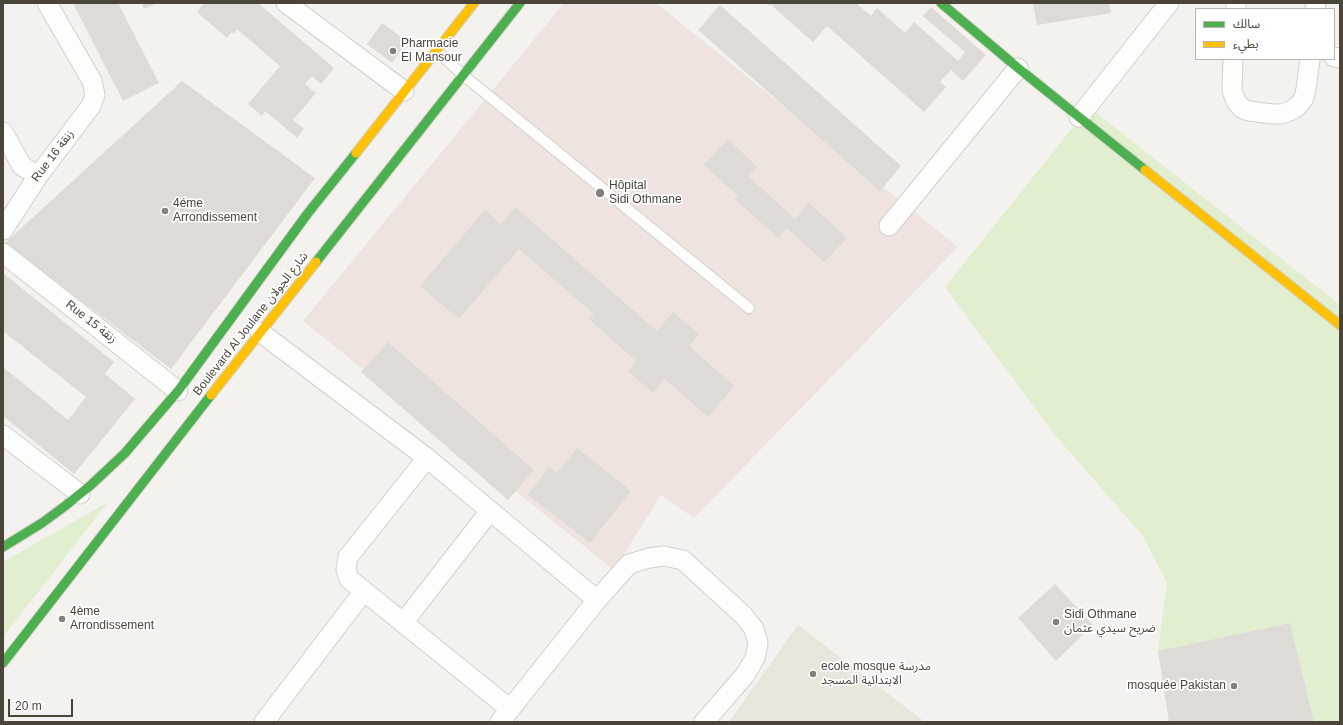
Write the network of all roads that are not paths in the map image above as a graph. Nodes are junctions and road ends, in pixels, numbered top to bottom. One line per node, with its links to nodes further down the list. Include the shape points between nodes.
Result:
1 (47, 3): 15 (street, Rue 16 زنقة, via 92,81 95,95 91,106)
2 (286, 3): 12 (street)
3 (474, 3): 7 (main road, Boulevard Al Joulane شارع الجولان)
4 (520, 3): 11 (main road, Boulevard Al Joulane شارع الجولان)
5 (941, 3): 10 (main road)
6 (1169, 3): 13 (street)
7 (436, 51): 11 (lane); 12 (main road, Boulevard Al Joulane شارع الجولان)
8 (1233, 60): 9 (street, via 1232,90 1238,104 1249,111 1272,114 1290,111 1304,98)
9 (1310, 60)
10 (1018, 68): 13 (main road); 16 (street)
11 (463, 75): 19 (lane); 21 (main road, Boulevard Al Joulane شارع الجولان)
12 (404, 92): 22 (main road, Boulevard Al Joulane شارع الجولان, via 308,213)
13 (1079, 117): 20 (main road)
14 (3, 132): 15 (street, via 22,166)
15 (38, 176): 17 (street, Rue 16 زنقة)
16 (889, 226)
17 (3, 230)
18 (3, 253): 22 (street, Rue 15 زنقة)
19 (748, 308)
20 (1340, 325)
21 (260, 332): 24 (street); 31 (main road, Boulevard Al Joulane شارع الجولان)
22 (178, 391): 25 (main road, Boulevard Al Joulane شارع الجولان, via 125,453)
23 (3, 435): 25 (street)
24 (427, 458): 26 (street); 28 (street, via 348,557 346,569 349,579)
25 (80, 494): 27 (main road, Boulevard Al Joulane شارع الجولان, via 42,523)
26 (490, 511): 29 (street); 30 (street)
27 (3, 546)
28 (364, 591): 30 (street); 33 (street)
29 (597, 600): 32 (street); 34 (street, via 629,564 664,556 683,560 744,615 754,629 758,643 755,658 745,674)
30 (403, 623): 32 (street)
31 (3, 663)
32 (505, 715)
33 (264, 722)
34 (704, 722)

